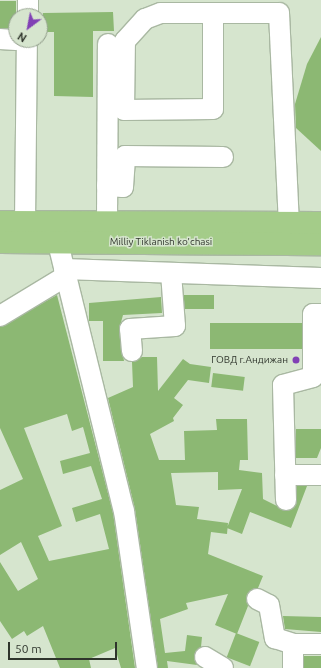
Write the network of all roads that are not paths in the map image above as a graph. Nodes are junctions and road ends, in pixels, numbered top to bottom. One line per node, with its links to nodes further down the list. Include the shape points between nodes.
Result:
1 (213, 13): 1 (street, via 161,13 145,19 125,40 124,110 213,109); 11 (street, via 279,13)
2 (108, 44): 5 (street)
3 (27, 48): 7 (street)
4 (223, 157): 5 (street, via 125,156 123,187)
5 (107, 186): 8 (street)
6 (0, 222): 7 (main road, Milliy Tiklanish ko'chasi)
7 (25, 222): 8 (main road, Milliy Tiklanish ko'chasi)
8 (107, 223): 10 (main road, Milliy Tiklanish ko'chasi)
9 (321, 224): 11 (main road, Milliy Tiklanish ko'chasi)
10 (182, 232): 11 (main road, Milliy Tiklanish ko'chasi); 13 (main road, Milliy Tiklanish ko'chasi)
11 (289, 234): 14 (main road, Milliy Tiklanish ko'chasi)
12 (0, 242): 13 (main road, Milliy Tiklanish ko'chasi)
13 (58, 242): 15 (street)
14 (321, 244)
15 (65, 272): 16 (street); 19 (street); 28 (street, via 124,511)
16 (171, 273): 17 (street); 20 (street, via 175,326 130,329)
17 (321, 278)
18 (321, 314): 21 (street, via 312,314 313,377 283,385)
19 (0, 316)
20 (132, 351)
21 (285, 475): 22 (street); 23 (street)
22 (321, 476)
23 (286, 500)
24 (257, 599): 25 (street, via 269,605 275,638)
25 (293, 644): 26 (street); 30 (street)
26 (321, 644)
27 (205, 657): 29 (street)
28 (147, 668)
29 (222, 668)
30 (293, 668)

